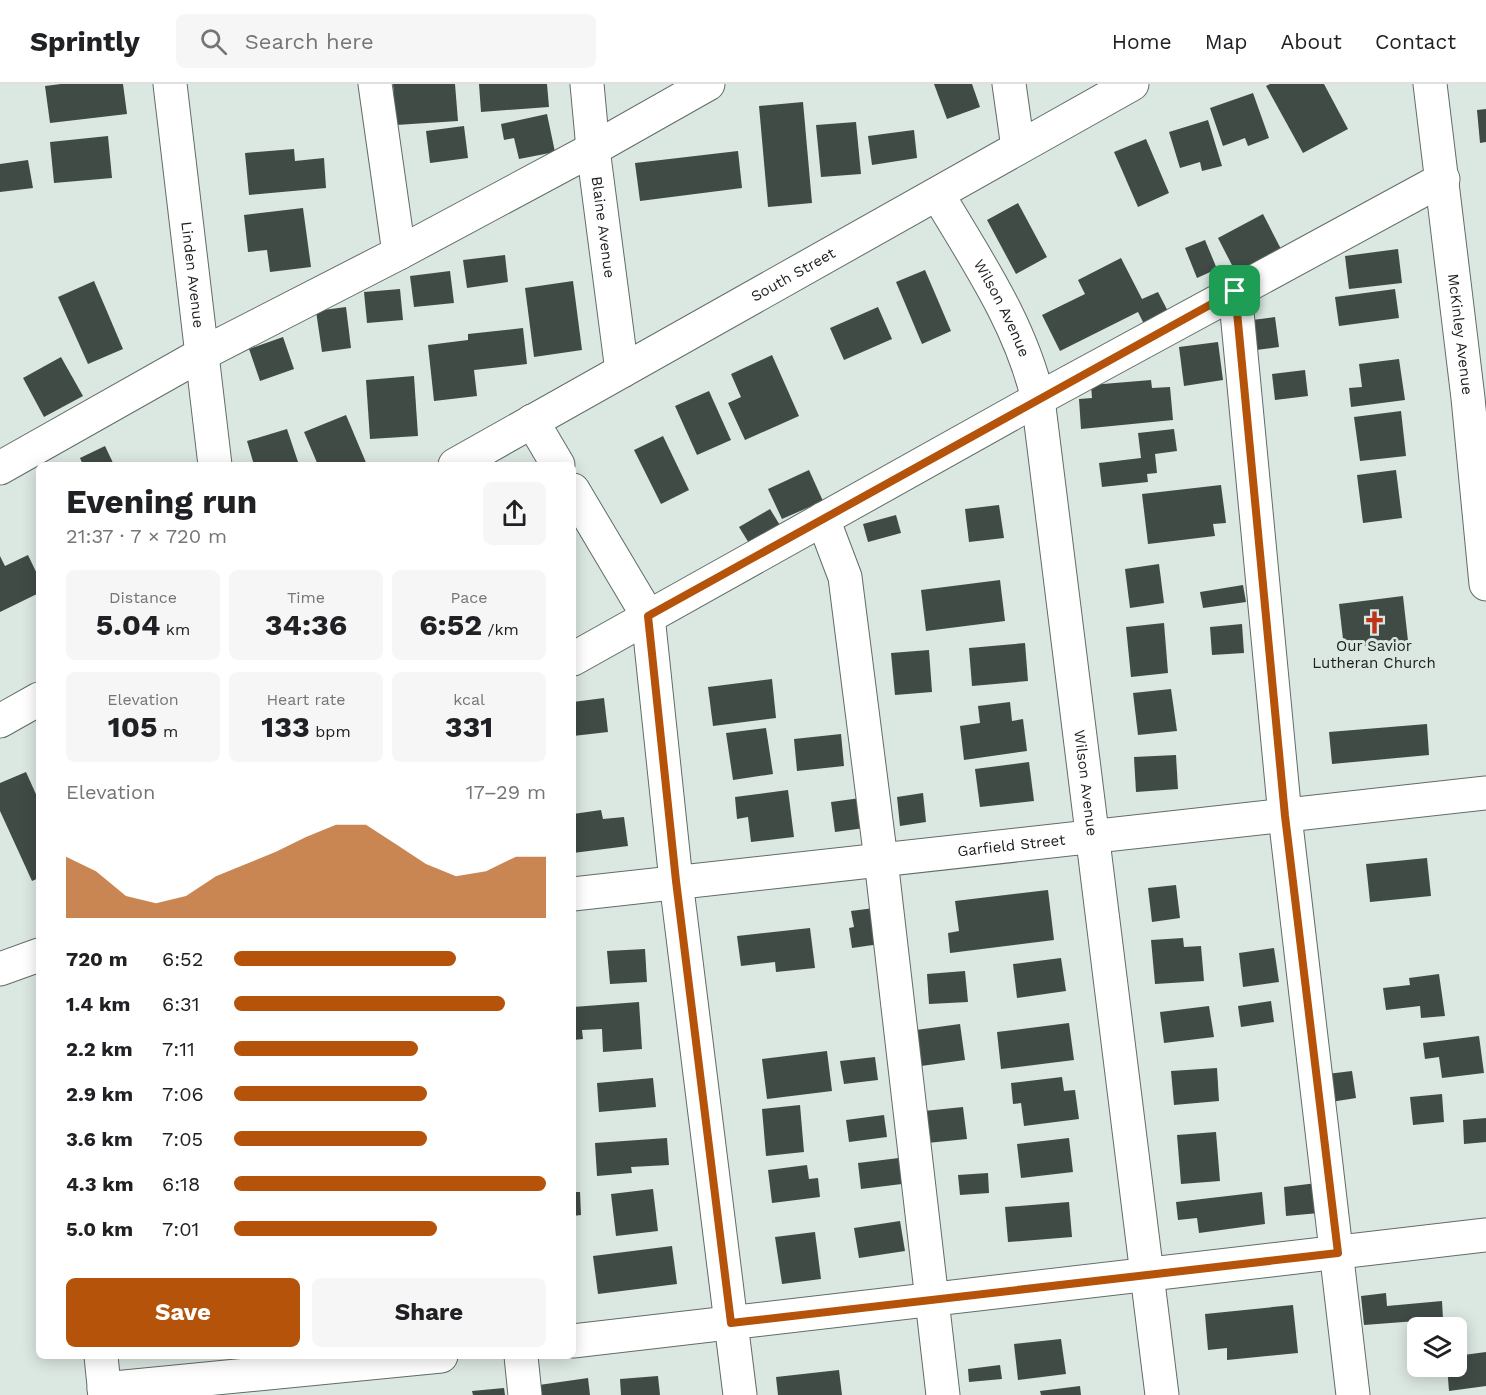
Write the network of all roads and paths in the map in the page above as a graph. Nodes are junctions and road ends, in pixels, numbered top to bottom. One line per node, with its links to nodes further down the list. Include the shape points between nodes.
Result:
1 (170, 84): 14 (street, Linden Avenue)
2 (375, 84): 12 (street)
3 (587, 84): 9 (street, Blaine Avenue)
4 (708, 84): 9 (street)
5 (1009, 84): 8 (street)
6 (1132, 84): 8 (street, South Street)
7 (1430, 84): 10 (street, McKinley Avenue)
8 (1018, 148): 11 (street, South Street)
9 (592, 149): 12 (street); 15 (street, Blaine Avenue)
10 (1443, 179): 13 (street); 16 (street, McKinley Avenue)
11 (938, 195): 15 (street, South Street); 17 (street, Wilson Avenue, via 1011,318 1030,364)
12 (399, 253): 14 (street)
13 (1235, 291): 17 (street); 31 (street)
14 (202, 354): 19 (street, Linden Avenue); 22 (street)
15 (621, 371): 18 (street, South Street)
16 (1477, 397): 25 (street, McKinley Avenue)
17 (1038, 399): 24 (street); 32 (street, Wilson Avenue)
18 (532, 422): 20 (street, South Street); 21 (street)
19 (215, 462)
20 (460, 462)
21 (556, 462)
22 (0, 468)
23 (576, 495): 26 (street)
24 (823, 519): 26 (street); 33 (street, via 845,577)
25 (1486, 584)
26 (648, 616): 27 (street); 34 (street)
27 (576, 657)
28 (36, 701): 29 (street)
29 (0, 721)
30 (1486, 793): 31 (street, Garfield Street)
31 (1285, 816): 32 (street, Garfield Street); 39 (street)
32 (1092, 838): 33 (street, Garfield Street); 40 (street, Wilson Avenue)
33 (881, 860): 34 (street, Garfield Street); 41 (street)
34 (676, 881): 35 (street, Garfield Street); 42 (street)
35 (576, 894)
36 (36, 957): 37 (street)
37 (0, 969)
38 (1486, 1234): 39 (street)
39 (1338, 1253): 40 (street); 53 (street)
40 (1149, 1276): 41 (street); 52 (street, Wilson Avenue)
41 (932, 1300): 42 (street); 51 (street)
42 (731, 1323): 43 (street); 50 (street)
43 (576, 1341)
44 (101, 1359): 48 (street)
45 (420, 1359): 47 (street)
46 (521, 1359): 49 (street)
47 (316, 1374): 48 (street)
48 (104, 1392)
49 (525, 1395)
50 (740, 1395)
51 (943, 1395)
52 (1162, 1395)
53 (1353, 1395)

